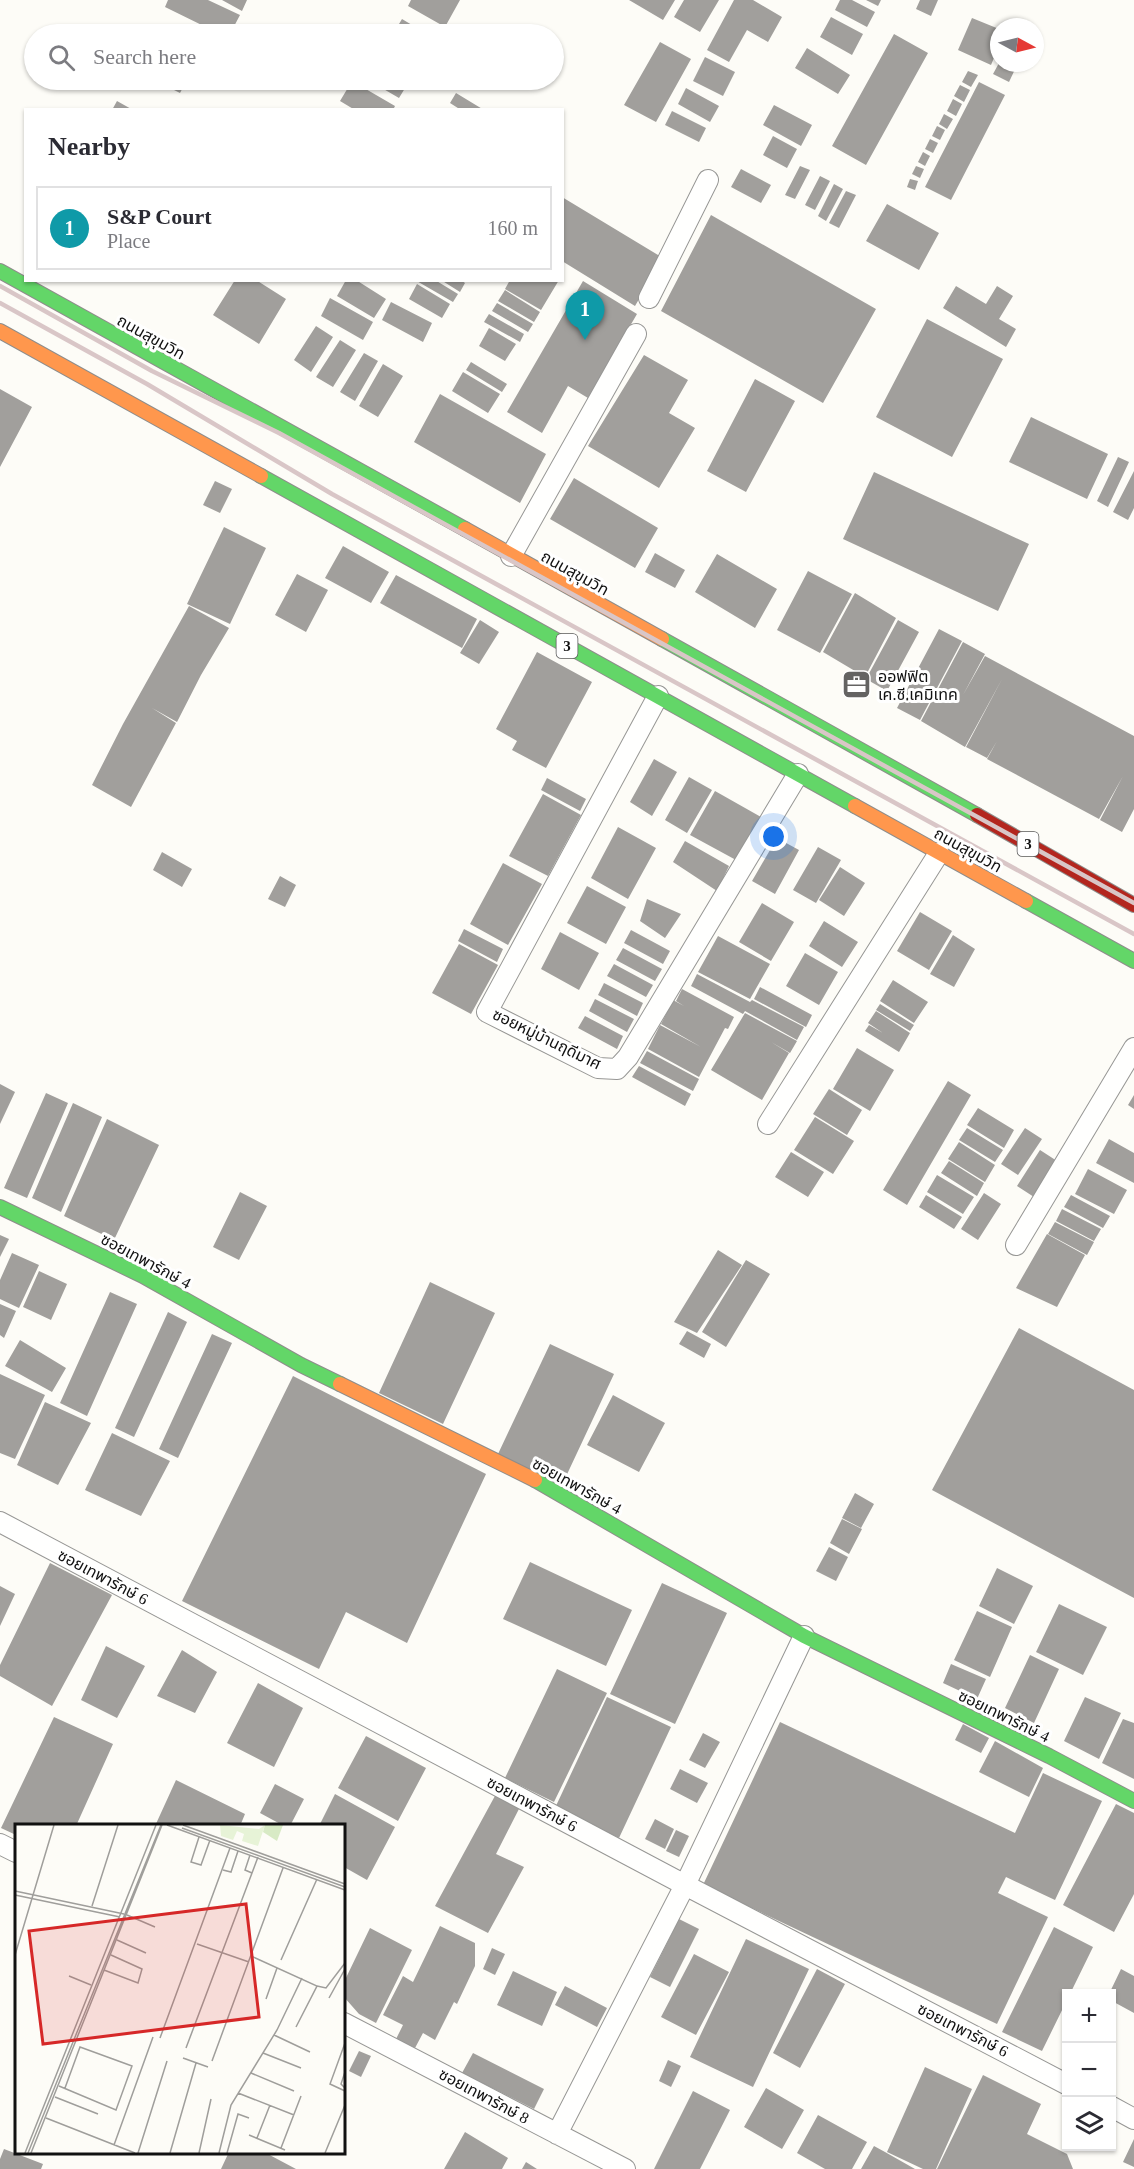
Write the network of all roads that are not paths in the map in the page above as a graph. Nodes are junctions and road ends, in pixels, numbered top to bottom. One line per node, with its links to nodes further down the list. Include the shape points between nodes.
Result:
1 (708, 180): 3 (street)
2 (0, 271): 6 (main road, ถนนสุขุมวิท / 3)
3 (649, 298)
4 (0, 331): 7 (main road, ถนนสุขุมวิท / 3)
5 (636, 334): 6 (street)
6 (511, 556): 10 (main road, ถนนสุขุมวิท / 3)
7 (658, 696): 8 (main road, ถนนสุขุมวิท / 3); 8 (street, ซอยหมู่บ้านฤดีมาศ, via 487,1012 598,1068 616,1069 628,1057)
8 (798, 774): 9 (main road, ถนนสุขุมวิท / 3)
9 (939, 853): 11 (main road, ถนนสุขุมวิท / 3); 13 (street)
10 (1134, 905)
11 (1134, 961)
12 (1134, 1048): 15 (street)
13 (768, 1124)
14 (0, 1207): 17 (main road, ซอยเทพารักษ์ 4, via 143,1276 301,1365 537,1481)
15 (1016, 1245)
16 (0, 1522): 21 (street, ซอยเทพารักษ์ 6)
17 (804, 1636): 18 (main road, ซอยเทพารักษ์ 4); 21 (street)
18 (1134, 1802)
19 (0, 1844): 20 (street)
20 (15, 1852)
21 (685, 1885): 23 (street, ซอยเทพารักษ์ 6); 26 (street)
22 (345, 2024): 26 (street, ซอยเทพารักษ์ 8)
23 (1062, 2082)
24 (1116, 2109): 25 (street)
25 (1134, 2119)
26 (557, 2134): 27 (street, ซอยเทพารักษ์ 8)
27 (613, 2167)

